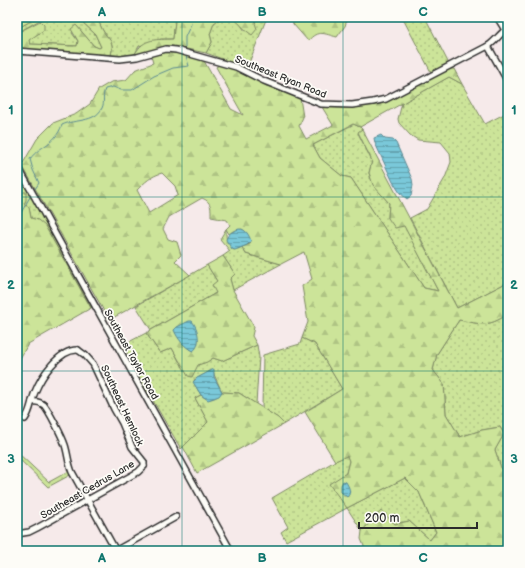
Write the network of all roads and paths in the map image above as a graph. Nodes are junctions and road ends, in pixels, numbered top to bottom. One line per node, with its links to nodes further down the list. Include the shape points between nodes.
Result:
1 (496, 17): 2 (street)
2 (506, 29): 3 (street, Southeast Ryan Road)
3 (488, 46): 4 (street, Southeast Ryan Road, via 386,99 352,105 321,104 236,67 176,50 166,49 120,59); 5 (street)
4 (17, 50)
5 (508, 82)
6 (17, 165): 14 (street, Southeast Taylor Road)
7 (32, 402): 8 (street); 9 (street, Southeast Hemlock, via 53,362 78,347 93,364 132,447); 10 (street, via 38,401 44,405 65,446 69,464)
8 (25, 419)
9 (146, 467): 10 (street, Southeast Cedrus Lane)
10 (88, 499): 12 (street, Southeast Cedrus Lane, via 30,532); 13 (street)
11 (176, 517): 13 (street)
12 (17, 534)
13 (115, 551)
14 (231, 551)

